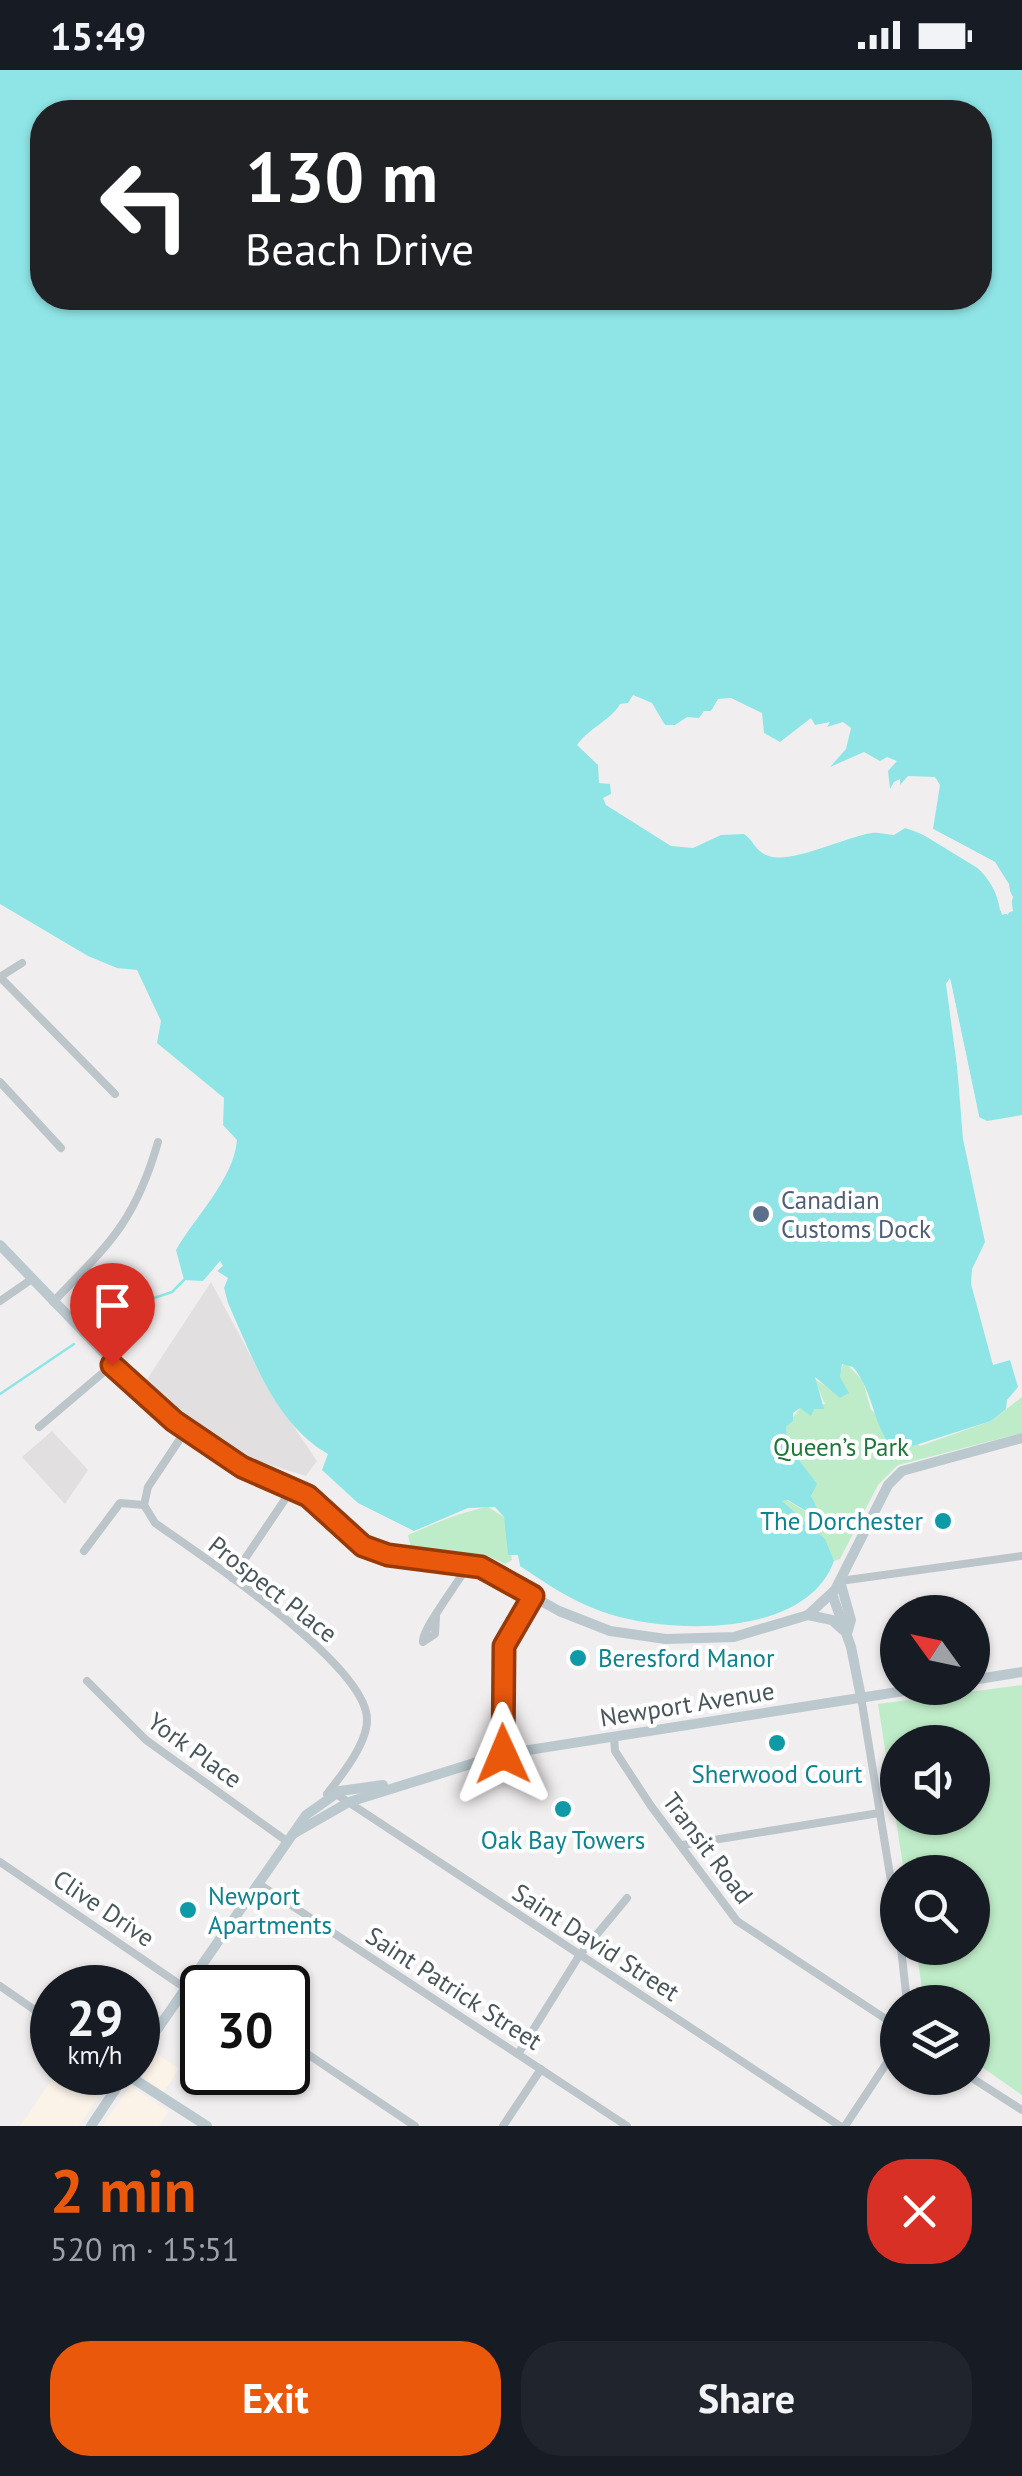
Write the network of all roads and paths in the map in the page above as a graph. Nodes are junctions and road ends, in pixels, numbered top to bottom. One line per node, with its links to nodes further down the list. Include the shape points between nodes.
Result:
1 (22, 962): 2 (street)
2 (0, 977): 4 (street)
3 (0, 1082): 6 (street)
4 (115, 1094)
5 (158, 1142): 10 (street, via 121,1232)
6 (61, 1148)
7 (0, 1245): 8 (main road)
8 (32, 1280): 9 (street); 10 (main road)
9 (0, 1302)
10 (53, 1302): 11 (main road)
11 (112, 1365): 12 (street); 13 (main road)
12 (39, 1427)
13 (186, 1430): 15 (main road, via 242,1467); 16 (street, via 148,1487)
14 (1022, 1438): 21 (main road, via 902,1471)
15 (292, 1488): 19 (main road, via 374,1552); 20 (street)
16 (144, 1505): 17 (street, via 120,1503); 20 (street, Prospect Place, via 155,1524)
17 (84, 1551)
18 (1022, 1556): 21 (street)
19 (468, 1565): 23 (main road); 25 (street)
20 (232, 1578): 35 (street, Prospect Place, via 317,1645 367,1714)
21 (840, 1581): 22 (main road); 26 (main road, via 851,1620)
22 (832, 1594): 24 (main road); 26 (main road)
23 (533, 1596): 24 (main road, via 610,1631 666,1640 752,1634); 33 (street, via 504,1646)
24 (808, 1615): 26 (main road, via 832,1620)
25 (436, 1617)
26 (847, 1635): 31 (main road)
27 (1022, 1672): 28 (main road)
28 (990, 1677)
29 (87, 1681): 38 (street, York Place, via 146,1740)
30 (880, 1694): 31 (main road, Newport Avenue)
31 (860, 1697): 32 (main road, Newport Avenue); 37 (street)
32 (614, 1736): 33 (main road, Newport Avenue); 39 (street, Transit Road, via 620,1760)
33 (503, 1754): 34 (main road, Newport Avenue)
34 (399, 1784): 35 (main road); 36 (main road, Newport Avenue)
35 (333, 1792): 36 (street, Saint David Street); 38 (main road)
36 (349, 1802): 38 (main road, Newport Avenue); 43 (street, Saint David Street)
37 (880, 1813): 39 (street)
38 (291, 1838): 41 (main road)
39 (683, 1844): 49 (street, Transit Road, via 737,1922)
40 (0, 1862): 45 (street, Clive Drive)
41 (259, 1884): 44 (main road); 51 (street, Saint Patrick Street)
42 (628, 1898): 43 (street)
43 (579, 1956): 51 (street); 64 (street, Saint David Street)
44 (202, 1965)
45 (180, 1985)
46 (0, 1986): 48 (street)
47 (180, 1994): 50 (main road)
48 (30, 2007)
49 (880, 2015)
50 (160, 2025)
51 (518, 2054): 53 (street, Saint Patrick Street)
52 (310, 2056): 61 (street)
53 (541, 2069): 62 (street); 63 (street, Saint Patrick Street)
54 (880, 2072): 64 (street)
55 (990, 2090): 58 (street)
56 (111, 2095): 59 (main road)
57 (160, 2095): 60 (main road)
58 (1022, 2110)
59 (91, 2126)
60 (207, 2126)
61 (415, 2126)
62 (503, 2126)
63 (628, 2126)
64 (843, 2126)

